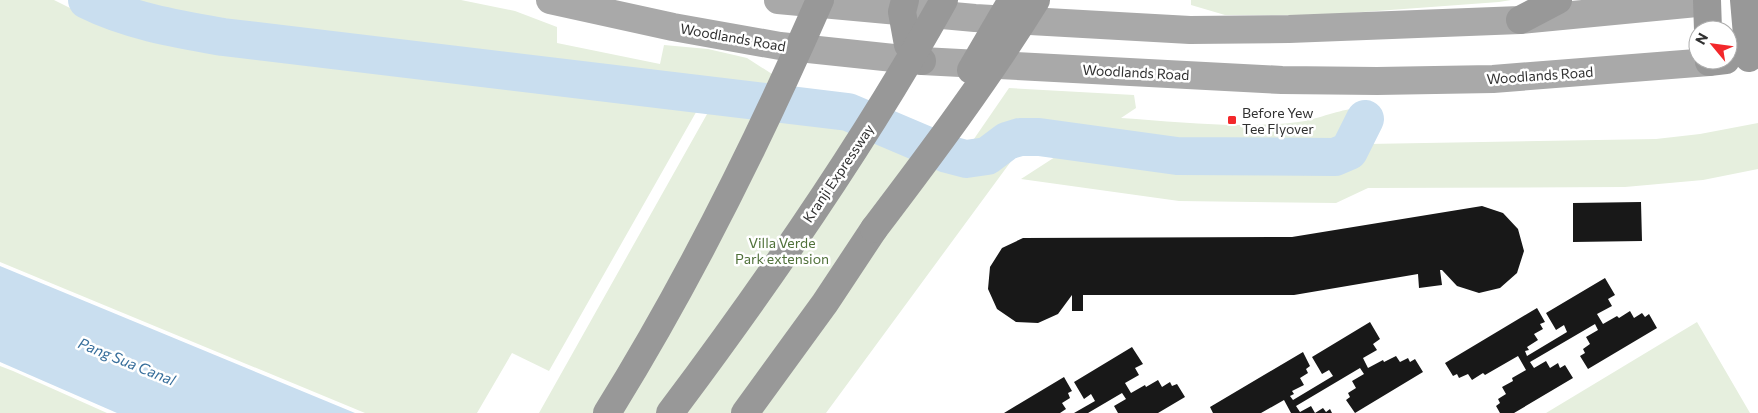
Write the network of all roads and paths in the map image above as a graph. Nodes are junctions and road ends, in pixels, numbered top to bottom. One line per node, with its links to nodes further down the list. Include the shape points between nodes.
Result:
1 (550, 0): 14 (main road, Woodlands Road)
2 (781, 0): 10 (main road); 14 (main road, via 796,7 803,21 799,37)
3 (820, 0): 18 (highway, bridge, via 699,254)
4 (944, 0): 19 (highway, Kranji Expressway, bridge, via 876,116 741,318)
5 (1012, 0): 17 (highway, bridge)
6 (1036, 0): 17 (highway, bridge, via 925,163)
7 (1558, 0): 11 (highway)
8 (1744, 0): 13 (highway)
9 (1712, 1): 11 (main road); 12 (highway)
10 (904, 6): 11 (main road, via 975,18 1190,30); 15 (highway, via 908,45)
11 (1520, 20)
12 (1709, 20)
13 (1738, 25)
14 (780, 46): 15 (main road, Woodlands Road)
15 (922, 60): 16 (main road, Woodlands Road, via 1282,80 1377,81 1492,79)
16 (1688, 63)
17 (874, 229): 20 (highway)
18 (607, 413)
19 (670, 413)
20 (745, 413)

